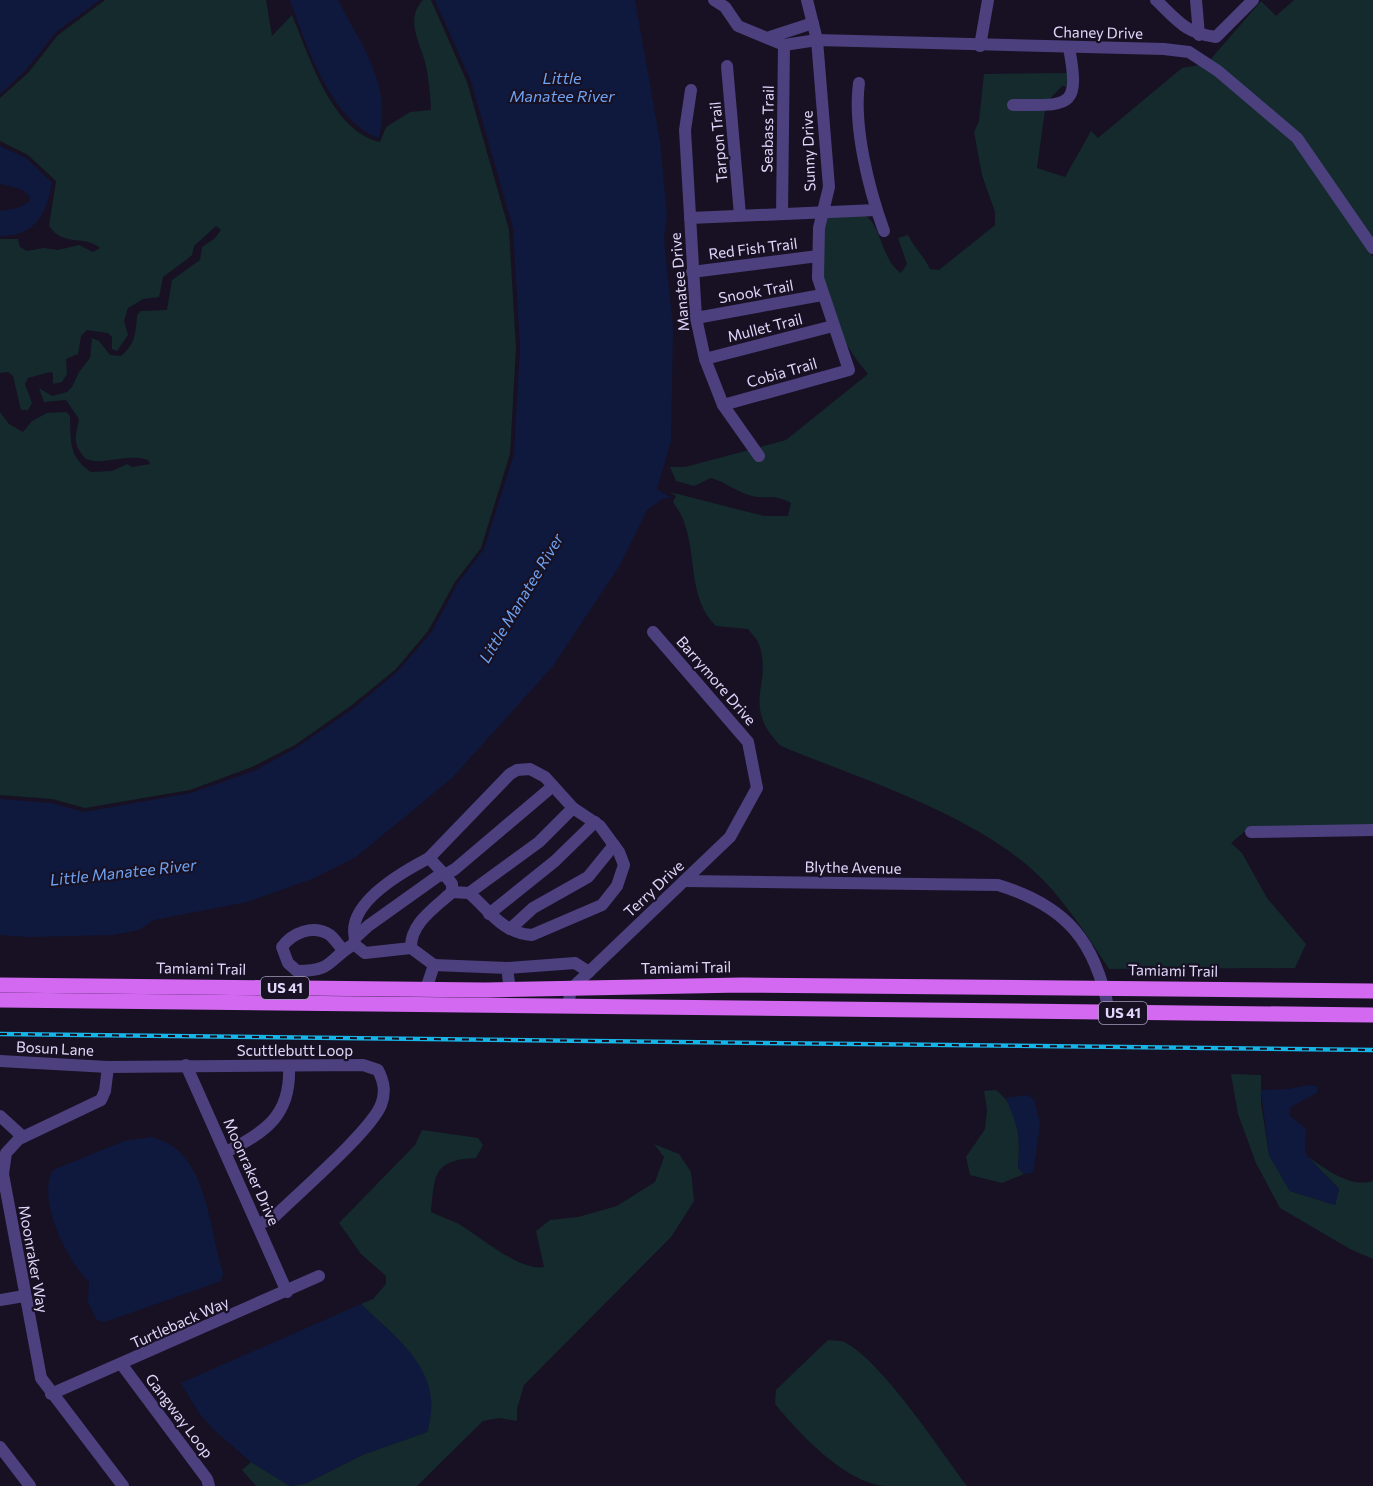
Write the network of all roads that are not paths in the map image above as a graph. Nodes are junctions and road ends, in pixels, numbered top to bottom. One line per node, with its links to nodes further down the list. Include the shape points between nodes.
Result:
1 (714, 0): 9 (street, via 725,7 738,26)
2 (807, 0): 7 (street, Sunny Drive)
3 (988, 0): 12 (street)
4 (1156, 0): 8 (street, via 1184,29)
5 (1196, 0): 8 (street)
6 (1254, 0): 8 (street, via 1216,37)
7 (813, 23): 9 (street); 10 (street, Sunny Drive)
8 (1199, 35)
9 (770, 37): 11 (street)
10 (817, 40): 11 (street, Chaney Drive); 12 (street, Chaney Drive); 19 (street, Sunny Drive, via 829,187)
11 (784, 45): 20 (street, Seabass Trail)
12 (980, 46): 13 (street, Chaney Drive)
13 (1069, 48): 17 (street, via 1075,87 1070,97 1062,104); 24 (street, Chaney Drive, via 1189,52 1218,70 1297,138)
14 (727, 66): 21 (street, Tarpon Trail)
15 (859, 83): 18 (street, via 861,142)
16 (692, 90): 22 (street, Manatee Drive, via 685,130)
17 (1012, 105)
18 (876, 210): 19 (street); 23 (street)
19 (822, 212): 20 (street); 25 (street, Sunny Drive)
20 (782, 214): 21 (street)
21 (740, 215): 22 (street)
22 (690, 218): 26 (street, Manatee Drive)
23 (884, 231)
24 (1373, 248)
25 (818, 256): 26 (street, Red Fish Trail); 27 (street, Sunny Drive)
26 (692, 272): 28 (street, Manatee Drive)
27 (822, 295): 28 (street, Snook Trail); 29 (street, Sunny Drive)
28 (696, 318): 30 (street, Manatee Drive)
29 (833, 326): 30 (street, Mullet Trail); 31 (street, Sunny Drive)
30 (705, 359): 32 (street, Manatee Drive)
31 (849, 370): 32 (street, Cobia Trail)
32 (723, 405): 33 (street, Manatee Drive)
33 (759, 456)
34 (653, 632): 36 (street, Barrymore Drive, via 748,742)
35 (553, 786): 37 (street); 42 (street, via 536,771 518,770); 43 (street)
36 (757, 788): 44 (street, Terry Drive, via 730,837)
37 (573, 808): 38 (street); 46 (street, via 539,842)
38 (595, 822): 41 (street); 47 (street, via 555,861)
39 (1373, 830): 40 (street)
40 (1251, 832)
41 (614, 845): 48 (street, via 588,877 533,908); 48 (street, via 624,865 617,886 602,905 539,934)
42 (429, 858): 43 (street); 49 (street, via 379,887 356,923)
43 (445, 874): 45 (street); 49 (street, via 398,904)
44 (685, 881): 53 (street, Terry Drive); 55 (street, Blythe Avenue, via 998,885 1052,909 1086,944)
45 (452, 892): 46 (street); 50 (street, via 416,928)
46 (469, 893): 47 (street)
47 (489, 914): 48 (street)
48 (510, 929)
49 (351, 944): 49 (street, via 326,969 297,971 288,963 282,947 289,936 310,930); 50 (street, via 365,953)
50 (411, 948): 51 (street)
51 (434, 965): 52 (street); 56 (street)
52 (507, 968): 53 (street, via 576,963); 58 (street)
53 (589, 972): 57 (street, Terry Drive)
54 (0, 984): 60 (main road, Tamiami Trail / US 41)
55 (1105, 988): 57 (main road, Tamiami Trail / US 41, via 742,985); 59 (main road, Tamiami Trail / US 41); 63 (street)
56 (426, 989): 58 (main road, Tamiami Trail / US 41); 60 (main road, Tamiami Trail / US 41)
57 (571, 989): 58 (main road, Tamiami Trail / US 41); 62 (street)
58 (510, 990)
59 (1373, 992)
60 (115, 994): 61 (main road, Tamiami Trail / US 41); 62 (main road, Tamiami Trail / US 41)
61 (0, 1000)
62 (568, 1006): 63 (main road, Tamiami Trail / US 41)
63 (1109, 1012): 64 (main road, Tamiami Trail / US 41)
64 (1373, 1016)
65 (0, 1061): 67 (street, Bosun Lane)
66 (186, 1065): 67 (street, Scuttlebutt Loop); 68 (street, Scuttlebutt Loop); 71 (street, Moonraker Drive)
67 (108, 1067): 70 (street, Moonraker Way, via 101,1100)
68 (289, 1067): 71 (street, via 288,1094 278,1117 249,1141); 72 (street, Scuttlebutt Loop, via 363,1065 378,1070 384,1081 384,1093 374,1119 272,1219)
69 (0, 1116): 70 (street)
70 (23, 1137): 75 (street, Moonraker Way, via 6,1153 3,1174)
71 (226, 1152): 72 (street, Moonraker Drive)
72 (257, 1224): 74 (street, Moonraker Drive)
73 (319, 1276): 74 (street, Turtleback Way)
74 (287, 1292): 77 (street, Turtleback Way)
75 (24, 1296): 76 (street); 78 (street, Moonraker Way, via 41,1378)
76 (0, 1300)
77 (122, 1365): 78 (street, Turtleback Way); 82 (street, Gangway Loop)
78 (51, 1394): 81 (street, Moonraker Way)
79 (0, 1447): 80 (street)
80 (30, 1486)
81 (123, 1486)
82 (209, 1486)

